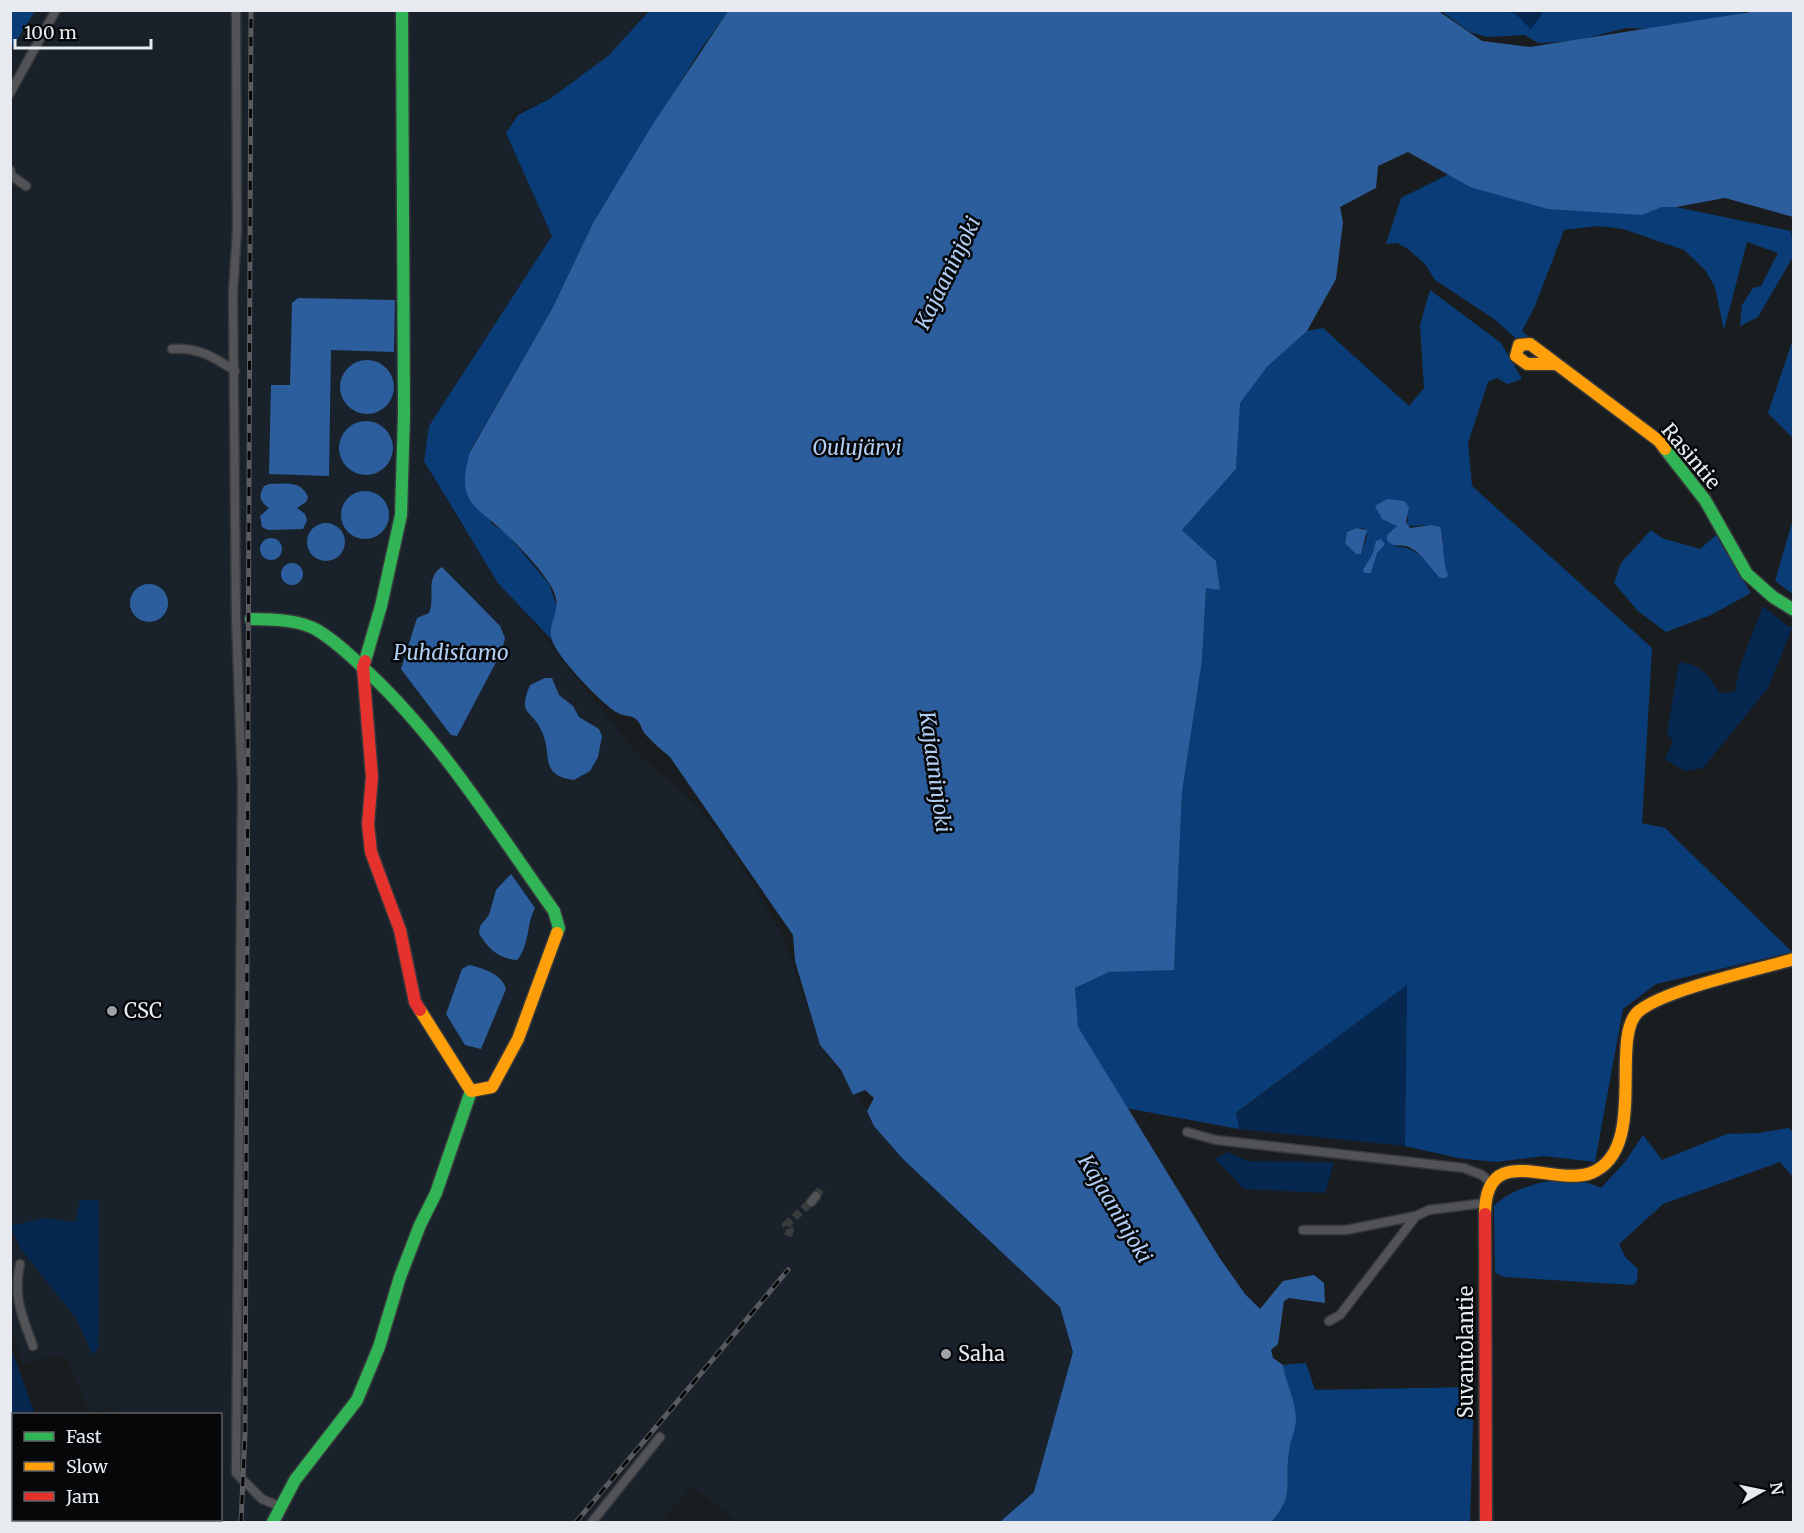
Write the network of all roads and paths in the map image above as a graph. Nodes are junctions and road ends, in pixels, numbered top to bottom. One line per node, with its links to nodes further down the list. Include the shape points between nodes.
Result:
1 (56, 10): 4 (street)
2 (236, 10): 9 (street)
3 (402, 10): 12 (street, via 401,515)
4 (10, 93)
5 (10, 170): 6 (street)
6 (26, 186)
7 (172, 349): 9 (street, via 202,351)
8 (1554, 364): 8 (street, Rasintie, via 1530,344 1519,345 1516,356 1527,364); 10 (street, Rasintie, via 1659,441 1705,500 1747,574)
9 (235, 371): 24 (street, via 236,617 242,773 236,1473 262,1499)
10 (1794, 610)
11 (251, 619): 12 (street, via 294,621 317,630)
12 (363, 667): 14 (street, via 371,765 370,852 400,930 415,1002); 14 (street, via 426,732 557,918 553,945 518,1040 492,1087)
13 (1794, 959): 16 (street, via 1660,998 1636,1012 1630,1032 1622,1124 1611,1160 1586,1176 1512,1168 1497,1176)
14 (471, 1091): 24 (street, via 357,1400 310,1459)
15 (1187, 1132): 16 (street, via 1216,1140 1464,1168)
16 (1492, 1184): 17 (street, Suvantolantie)
17 (1485, 1203): 18 (street, via 1429,1210); 27 (street, Suvantolantie)
18 (1416, 1216): 19 (street, via 1346,1230); 21 (street, via 1340,1315)
19 (1303, 1230)
20 (20, 1264): 22 (street, via 16,1284 18,1306)
21 (1329, 1321)
22 (33, 1346)
23 (660, 1437): 26 (street)
24 (281, 1506): 25 (street)
25 (273, 1522)
26 (592, 1522)
27 (1486, 1522)

